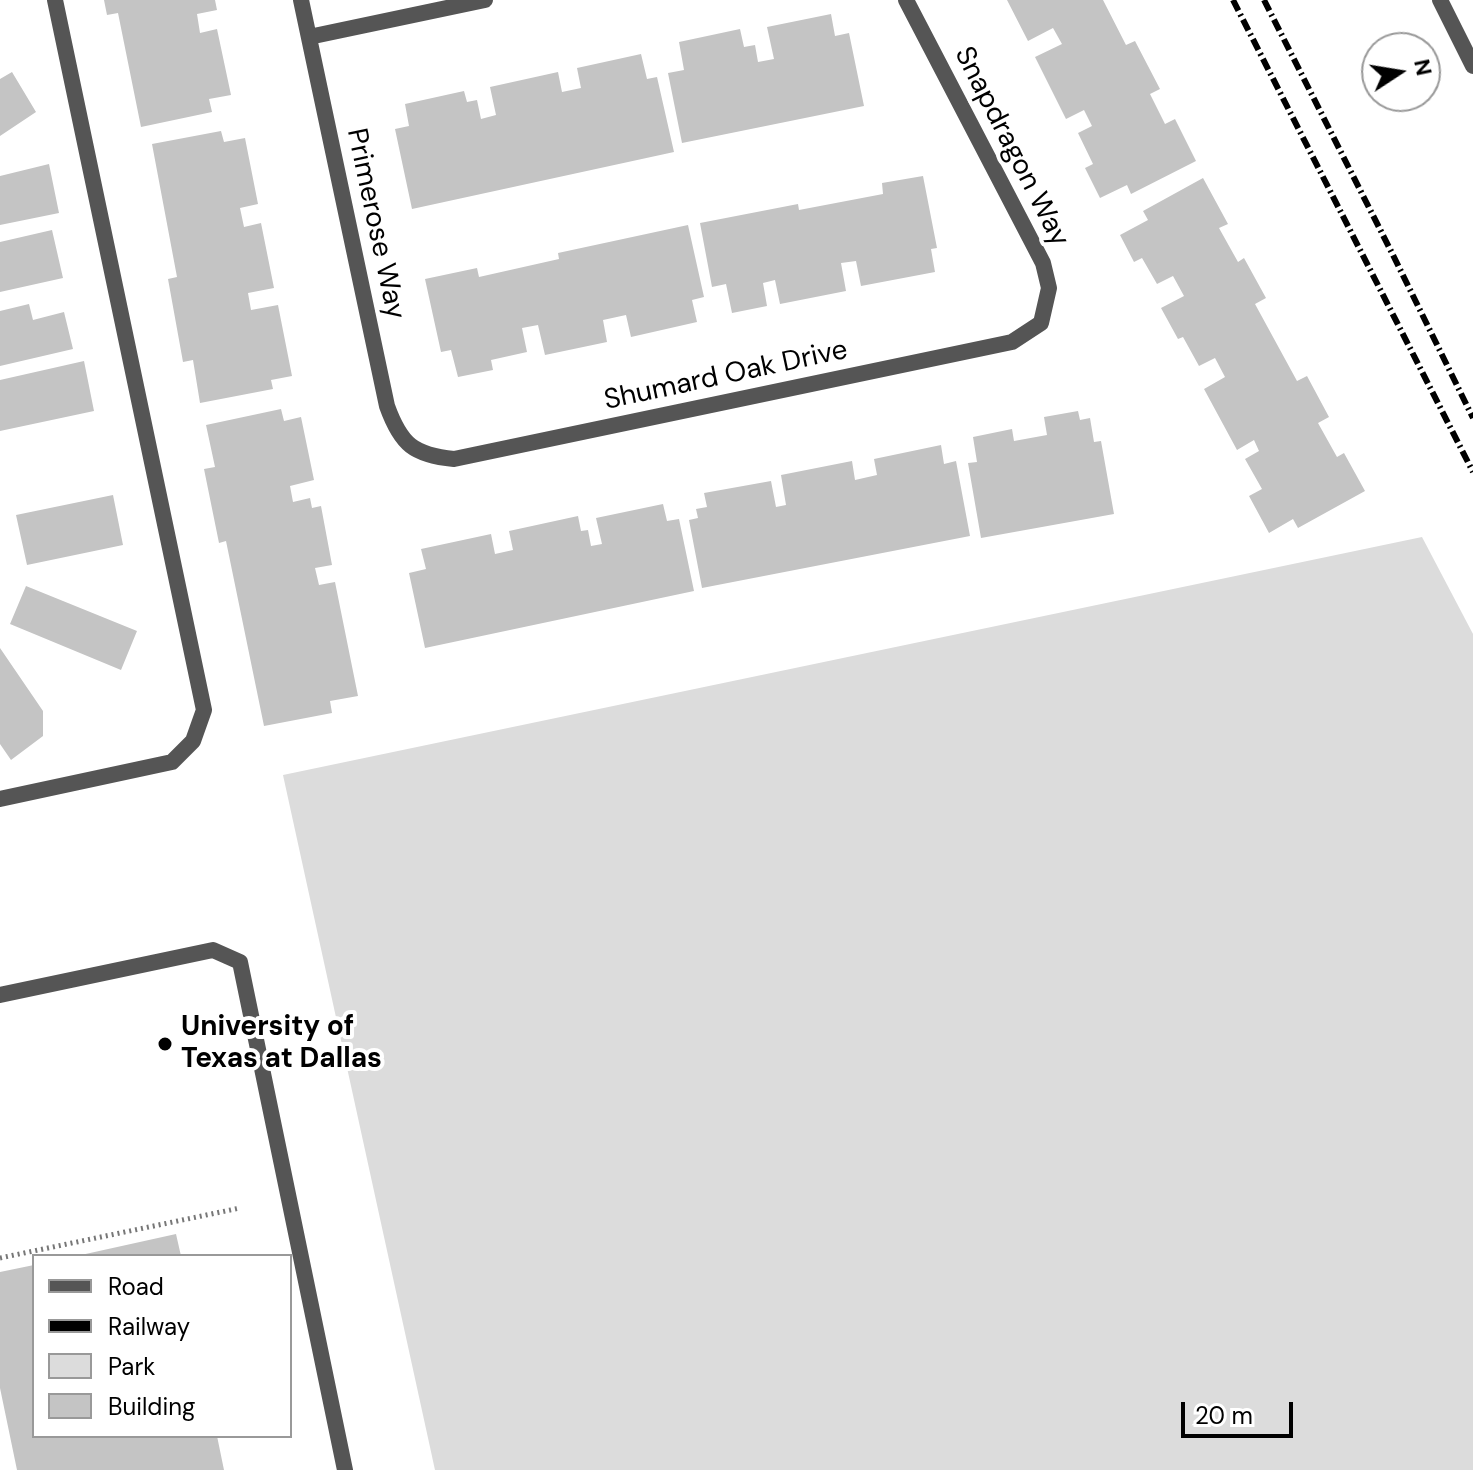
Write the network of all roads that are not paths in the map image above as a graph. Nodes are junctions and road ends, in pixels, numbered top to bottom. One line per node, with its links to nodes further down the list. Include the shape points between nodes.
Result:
1 (55, 0): 10 (street, via 204,710 193,741 172,762)
2 (301, 0): 6 (street, Primerose Way)
3 (485, 0): 6 (street)
4 (906, 0): 8 (street, Snapdragon Way, via 1043,263 1049,288)
5 (1440, 0): 7 (street)
6 (309, 37): 9 (street, Primerose Way, via 387,406 395,429)
7 (1473, 66)
8 (1041, 323): 9 (street, Shumard Oak Drive, via 1012,342 454,459)
9 (416, 451)
10 (0, 799)
11 (0, 995): 12 (street, via 213,950 240,962)
12 (345, 1470)

